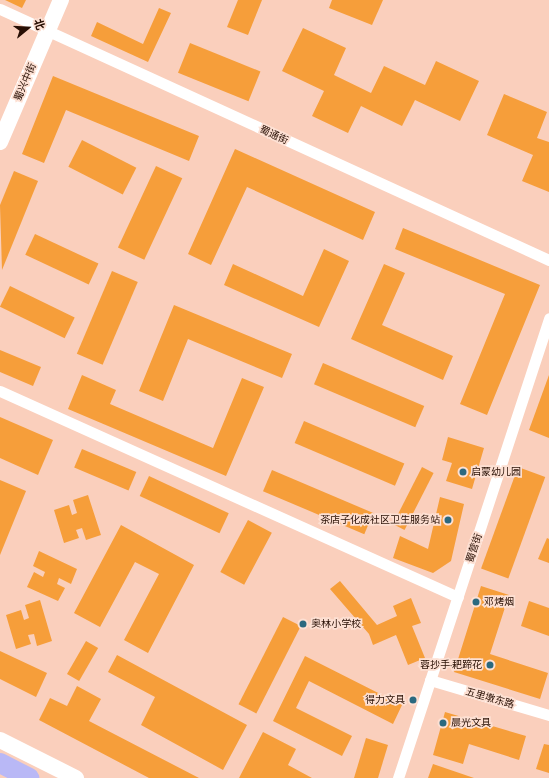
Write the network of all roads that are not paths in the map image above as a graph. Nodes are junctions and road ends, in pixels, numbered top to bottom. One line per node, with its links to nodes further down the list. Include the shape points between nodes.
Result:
1 (61, 0): 3 (street, 蜀兴中街)
2 (0, 10): 3 (street, 蜀通街)
3 (47, 31): 4 (street, 蜀兴中街); 5 (street, 蜀通街)
4 (0, 142)
5 (549, 260)
6 (549, 318): 8 (street, 蜀营街)
7 (0, 391): 8 (street)
8 (458, 597): 9 (street, 蜀营街)
9 (430, 680): 10 (street, 五里墩东路); 15 (street, 蜀营街)
10 (549, 715)
11 (0, 740): 14 (street)
12 (0, 763): 13 (highway)
13 (29, 778)
14 (76, 778)
15 (398, 778)

